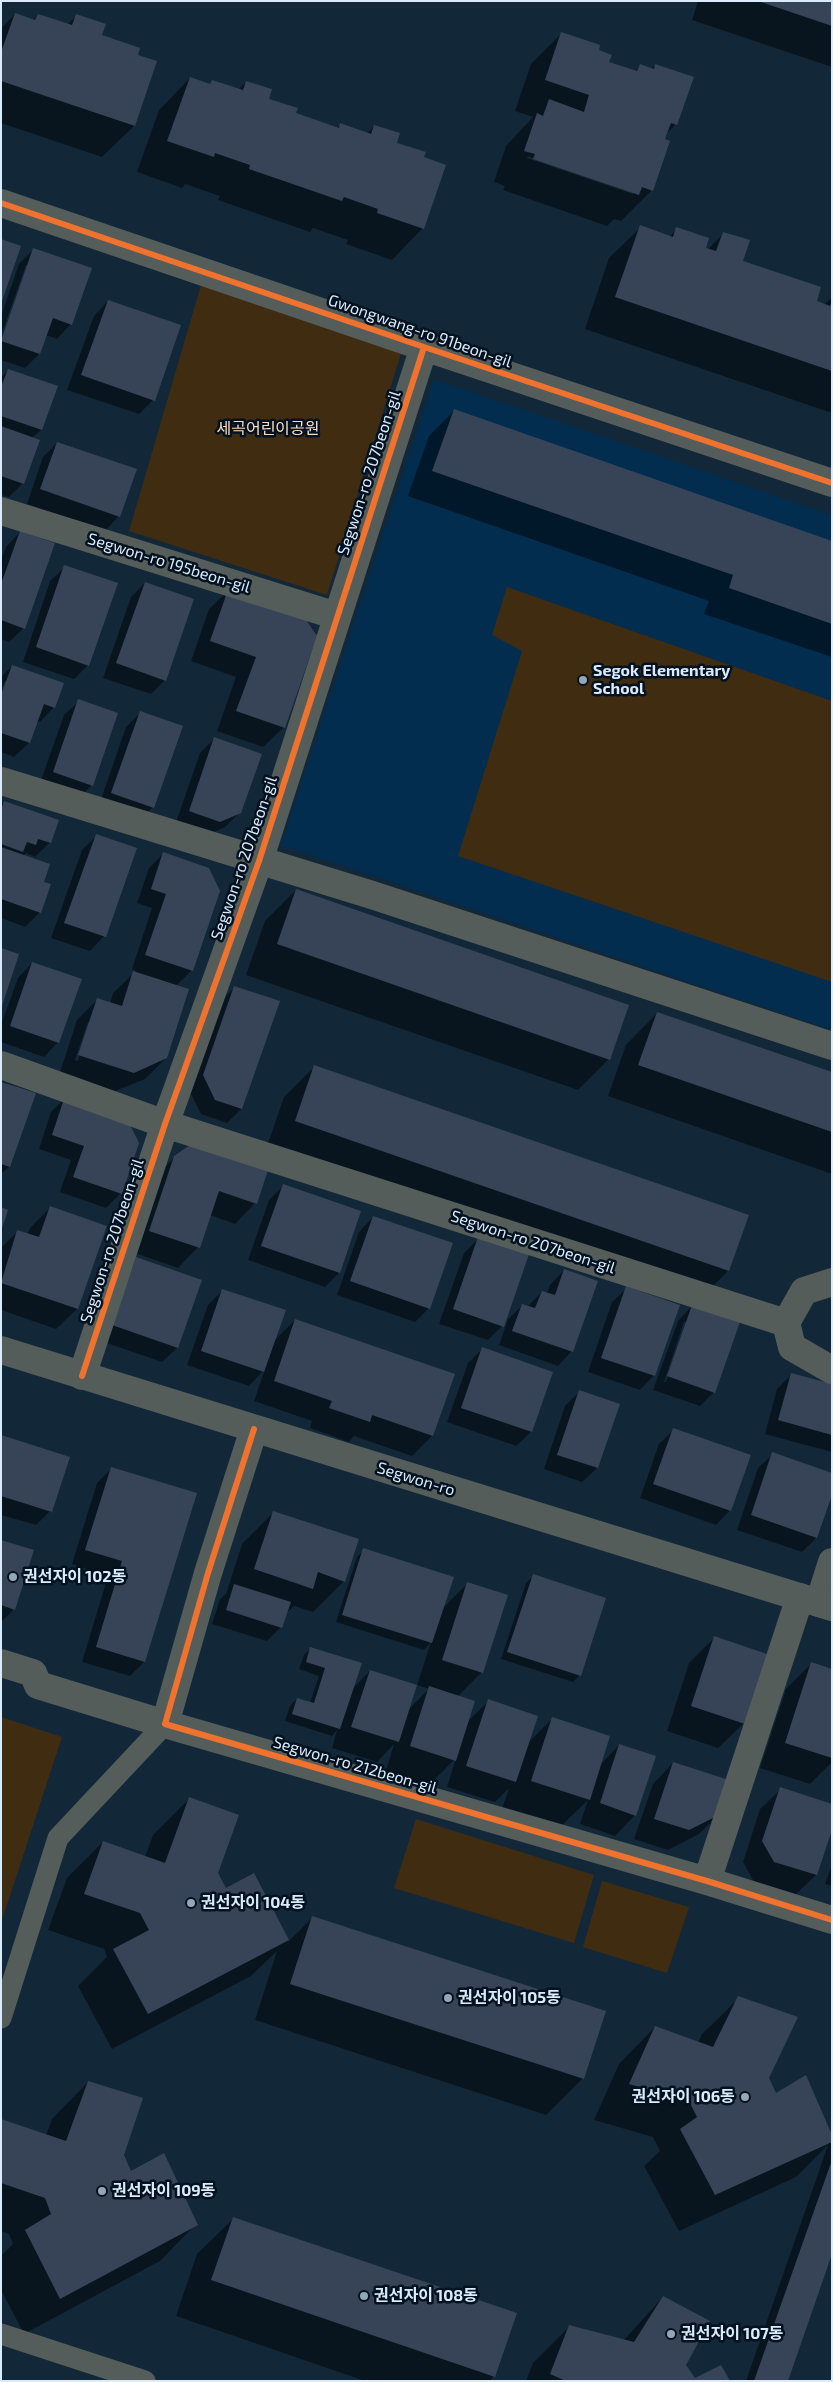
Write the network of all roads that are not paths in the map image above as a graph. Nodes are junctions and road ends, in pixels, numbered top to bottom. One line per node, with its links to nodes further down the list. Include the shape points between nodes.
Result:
1 (1, 203): 2 (street, Gwongwang-ro 91beon-gil)
2 (424, 348): 3 (street, Gwongwang-ro 91beon-gil); 5 (street, Segwon-ro 207beon-gil)
3 (832, 483)
4 (1, 511): 5 (street, Segwon-ro 195beon-gil)
5 (337, 616): 7 (street, Segwon-ro 207beon-gil)
6 (1, 781): 7 (street)
7 (259, 862): 8 (street, Segwon-ro 207beon-gil, via 372,895); 10 (street, Segwon-ro 207beon-gil)
8 (832, 1046)
9 (1, 1065): 10 (street)
10 (166, 1124): 12 (street, Segwon-ro 207beon-gil); 15 (street, Segwon-ro 207beon-gil)
11 (832, 1282): 12 (street, via 804,1291)
12 (786, 1323): 14 (street, via 792,1347)
13 (1, 1350): 15 (street, Segwon-ro)
14 (832, 1370)
15 (82, 1376): 16 (street, Segwon-ro)
16 (254, 1429): 18 (street, Segwon-ro); 20 (street, via 208,1573)
17 (832, 1562): 18 (street)
18 (817, 1603): 21 (street)
19 (1, 1663): 20 (street, Segwon-ro 212beon-gil, via 33,1673 38,1685)
20 (166, 1724): 21 (street, Segwon-ro 212beon-gil); 23 (lane, via 58,1838)
21 (706, 1882): 22 (street, Segwon-ro 212beon-gil)
22 (832, 1920)
23 (1, 2018)
24 (1, 2334): 25 (lane)
25 (145, 2381)

